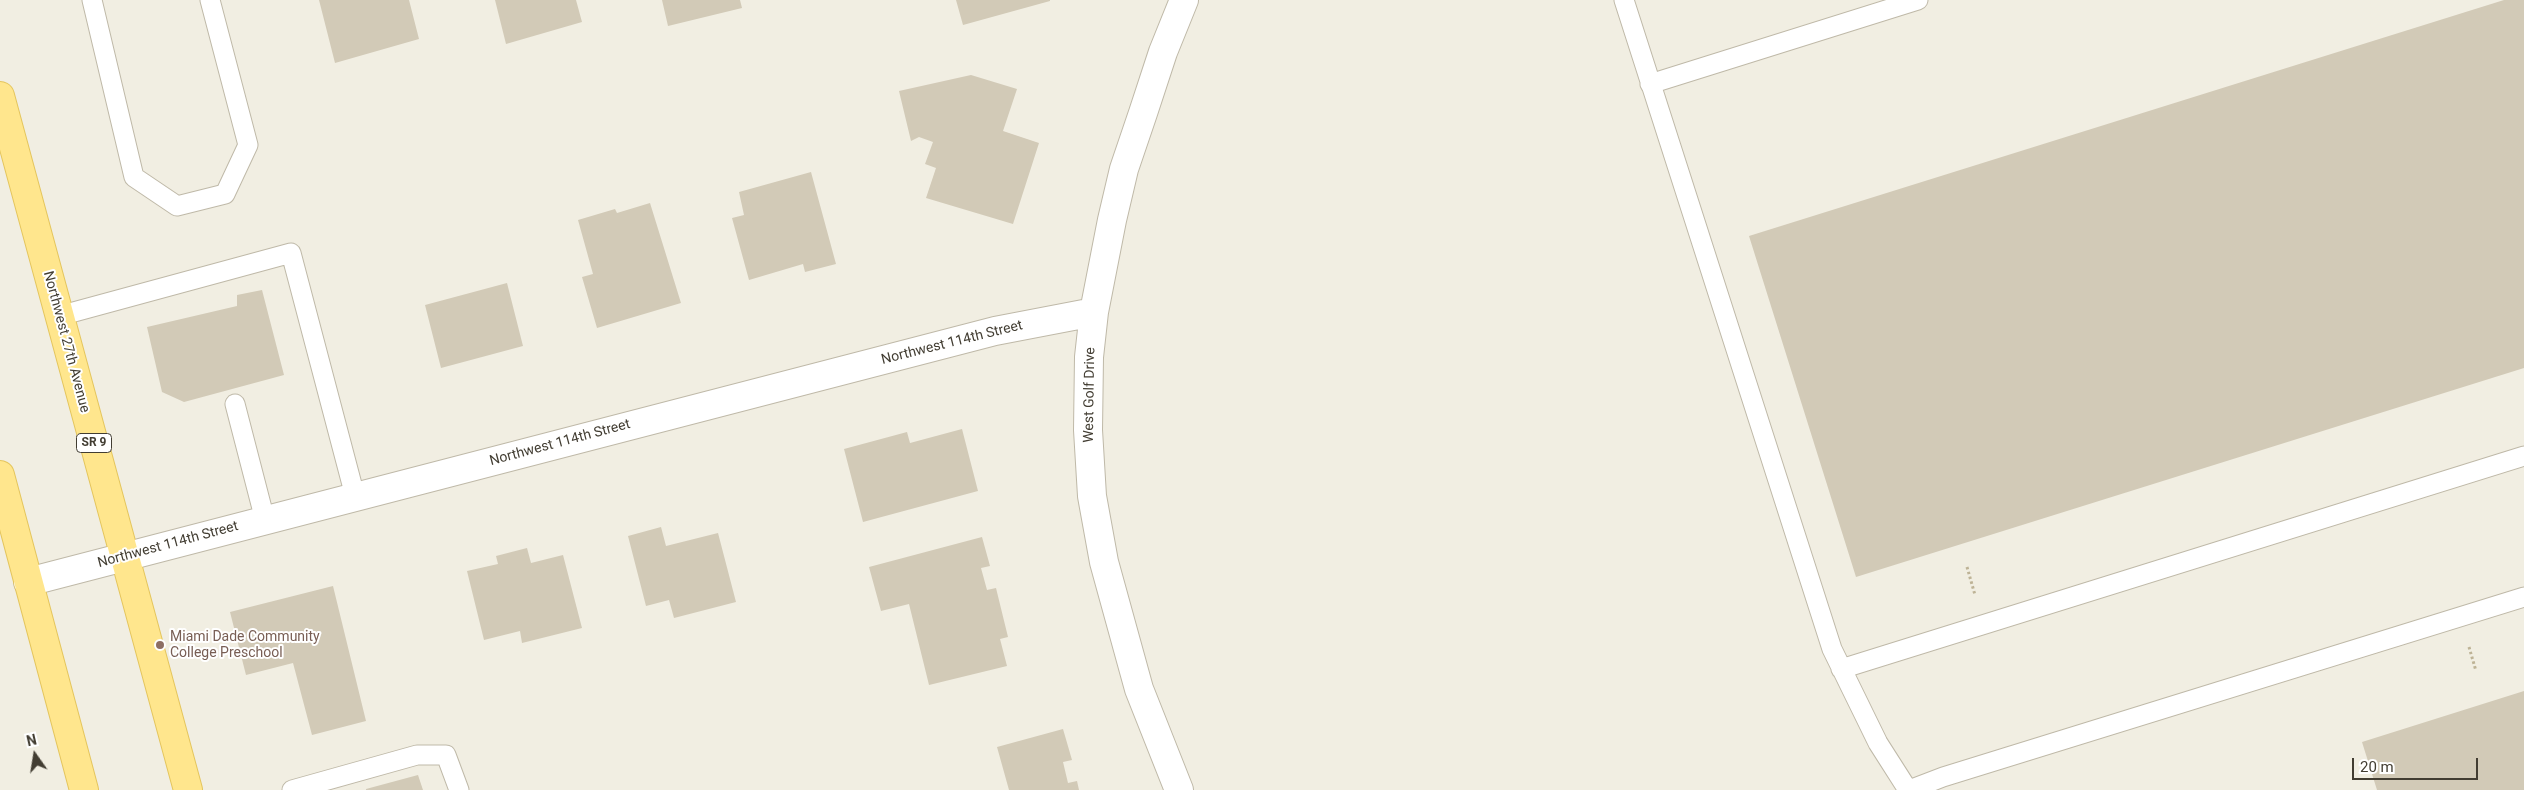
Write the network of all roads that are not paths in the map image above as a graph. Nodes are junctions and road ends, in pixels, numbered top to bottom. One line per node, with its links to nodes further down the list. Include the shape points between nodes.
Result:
1 (92, 0): 2 (lane, via 134,177 177,206 224,194 248,145)
2 (210, 0)
3 (1184, 0): 8 (street, West Golf Drive, via 1124,169)
4 (1624, 0): 6 (lane)
5 (1918, 0): 6 (lane)
6 (1650, 84): 18 (lane)
7 (0, 96): 9 (main road, Northwest 27th Avenue / SR 9)
8 (1094, 312): 13 (street, Northwest 114th Street, via 995,331); 23 (street, West Golf Drive, via 1089,357 1088,430 1097,527 1138,689)
9 (59, 316): 13 (lane, via 291,252); 15 (main road, Northwest 27th Avenue / SR 9)
10 (235, 404): 14 (lane)
11 (2524, 456): 18 (lane)
12 (0, 475): 16 (main road)
13 (355, 496): 14 (street, Northwest 114th Street)
14 (265, 520): 15 (street, Northwest 114th Street)
15 (125, 556): 16 (street, Northwest 114th Street); 20 (main road, Northwest 27th Avenue / SR 9)
16 (28, 582): 19 (main road)
17 (2524, 596): 24 (lane)
18 (1841, 669): 24 (lane, via 1878,743)
19 (84, 790)
20 (188, 790)
21 (292, 790): 22 (lane, via 417,755 446,755)
22 (459, 790)
23 (1180, 790)
24 (1909, 790)

